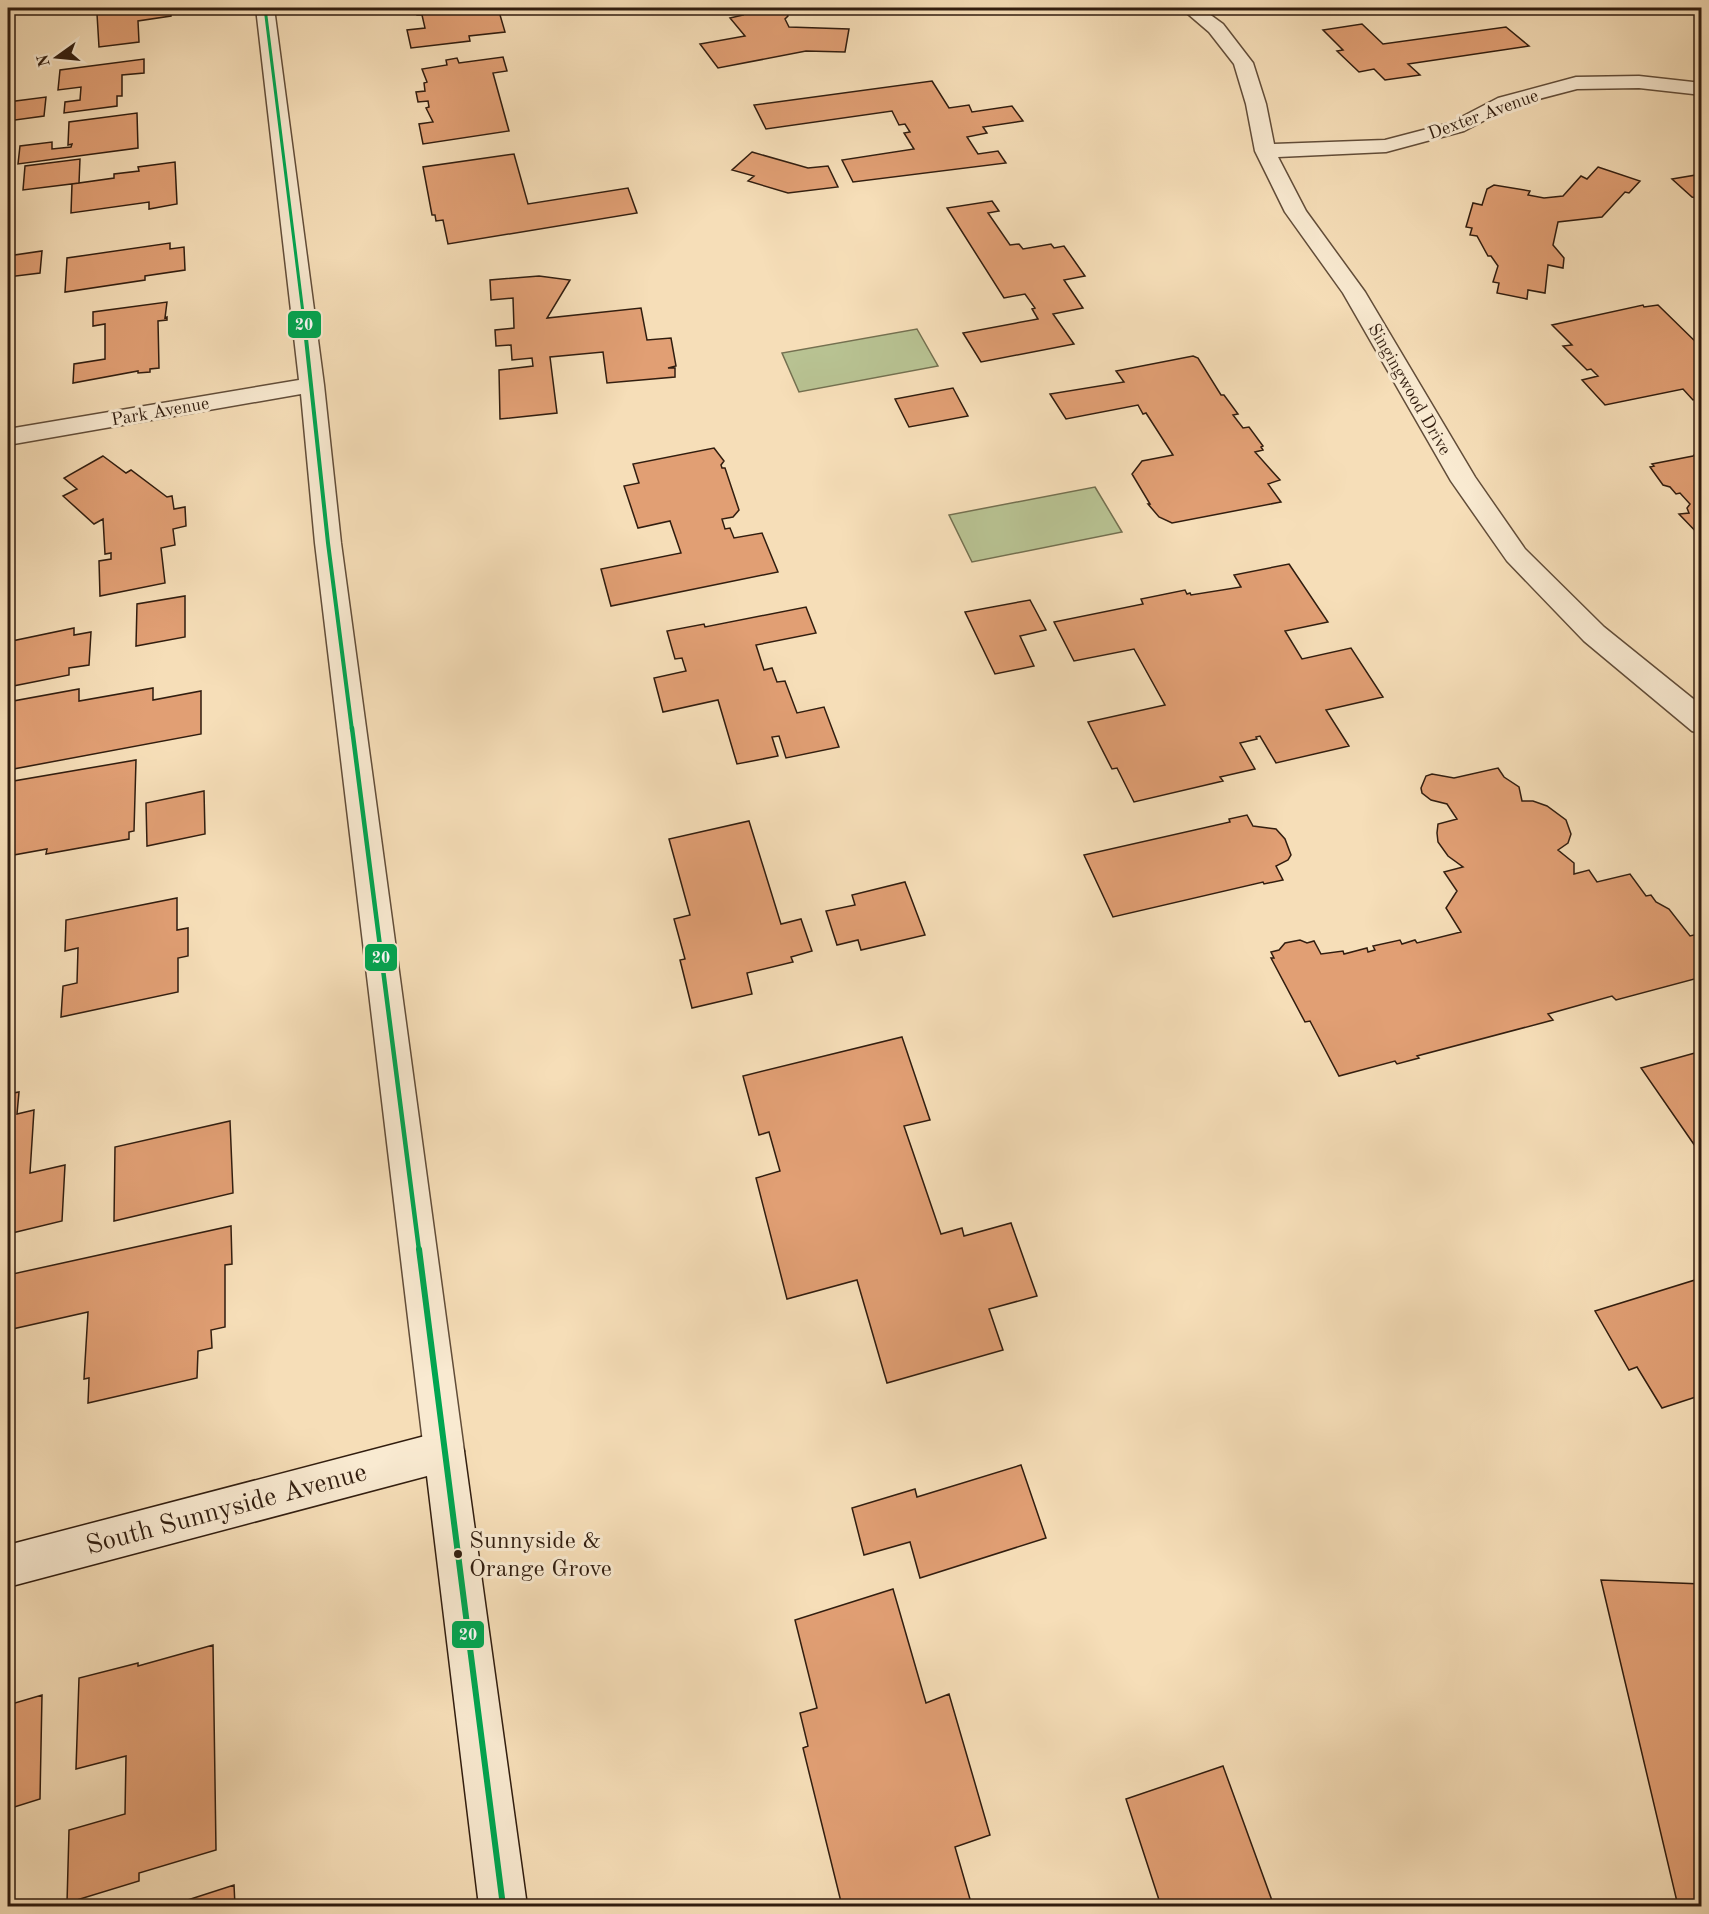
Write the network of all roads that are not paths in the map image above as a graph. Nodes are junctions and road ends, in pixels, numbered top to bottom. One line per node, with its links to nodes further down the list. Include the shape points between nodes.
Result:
1 (265, 8): 5 (street)
2 (1190, 8): 4 (street, Singingwood Drive, via 1216,28 1243,63)
3 (1701, 89): 4 (street, Dexter Avenue, via 1639,82 1576,83 1505,102 1457,128 1386,146)
4 (1265, 151): 7 (street, Singingwood Drive, via 1296,212 1354,292 1464,482 1516,555 1594,634)
5 (312, 385): 6 (street, Park Avenue); 8 (street, via 328,543)
6 (8, 436)
7 (1701, 723)
8 (444, 1451): 9 (street, South Sunnyside Avenue); 10 (street)
9 (8, 1566)
10 (503, 1906)

